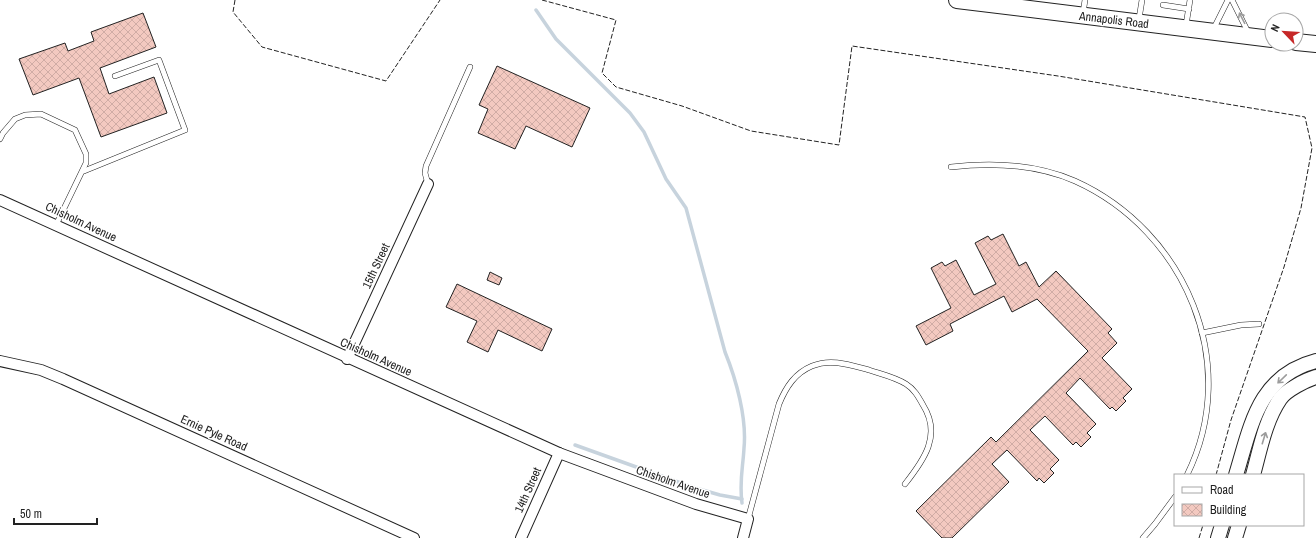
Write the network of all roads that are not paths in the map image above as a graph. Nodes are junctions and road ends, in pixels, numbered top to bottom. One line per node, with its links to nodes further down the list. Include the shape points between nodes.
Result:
1 (957, 0): 7 (main road, Annapolis Road, via 1039,8)
2 (1142, 0): 9 (lane)
3 (1190, 0): 8 (lane)
4 (1228, 0): 11 (lane)
5 (1232, 0): 12 (lane, one-way to 5)
6 (1163, 5): 8 (lane)
7 (1084, 8): 9 (main road, Annapolis Road)
8 (1189, 9): 10 (lane)
9 (1138, 22): 10 (main road, Annapolis Road)
10 (1186, 28): 11 (main road, Annapolis Road)
11 (1212, 32): 12 (main road, Annapolis Road)
12 (1251, 36): 13 (main road, Annapolis Road)
13 (1264, 38)
14 (1304, 43): 15 (main road)
15 (1316, 44)
16 (470, 67): 21 (lane, via 426,166)
17 (115, 76): 20 (lane, via 160,60 185,130)
18 (0, 139): 20 (lane, via 15,119 35,113 42,114 75,130 86,154)
19 (951, 167): 25 (lane, via 997,164 1040,170 1074,181 1110,200 1140,224 1165,252 1188,291)
20 (84, 171): 23 (lane)
21 (428, 184): 26 (street, 15th Street)
22 (0, 200): 23 (street, Chisholm Avenue)
23 (56, 225): 26 (street, Chisholm Avenue)
24 (1259, 324): 25 (lane)
25 (1202, 333): 31 (lane, via 1208,373 1206,409 1200,439)
26 (347, 359): 30 (street, Chisholm Avenue)
27 (0, 361): 39 (street, Ernie Pyle Road, via 41,370 63,379)
28 (1316, 361): 32 (street, one-way to 32, via 1287,374 1266,394 1254,414)
29 (1316, 377): 33 (street, one-way to 29, via 1269,420 1280,398 1305,380)
30 (559, 453): 36 (street, Chisholm Avenue, via 689,501); 40 (street, 14th Street)
31 (1187, 474)
32 (1236, 474)
33 (1253, 474)
34 (905, 484): 36 (lane, via 924,460 932,429 929,413 913,388 904,382 850,364 824,363 801,372 786,389)
35 (1174, 498): 42 (lane)
36 (748, 519): 41 (street)
37 (1222, 526): 43 (street)
38 (1239, 526): 44 (street)
39 (414, 538)
40 (521, 538)
41 (743, 538)
42 (1143, 538)
43 (1218, 538)
44 (1235, 538)

